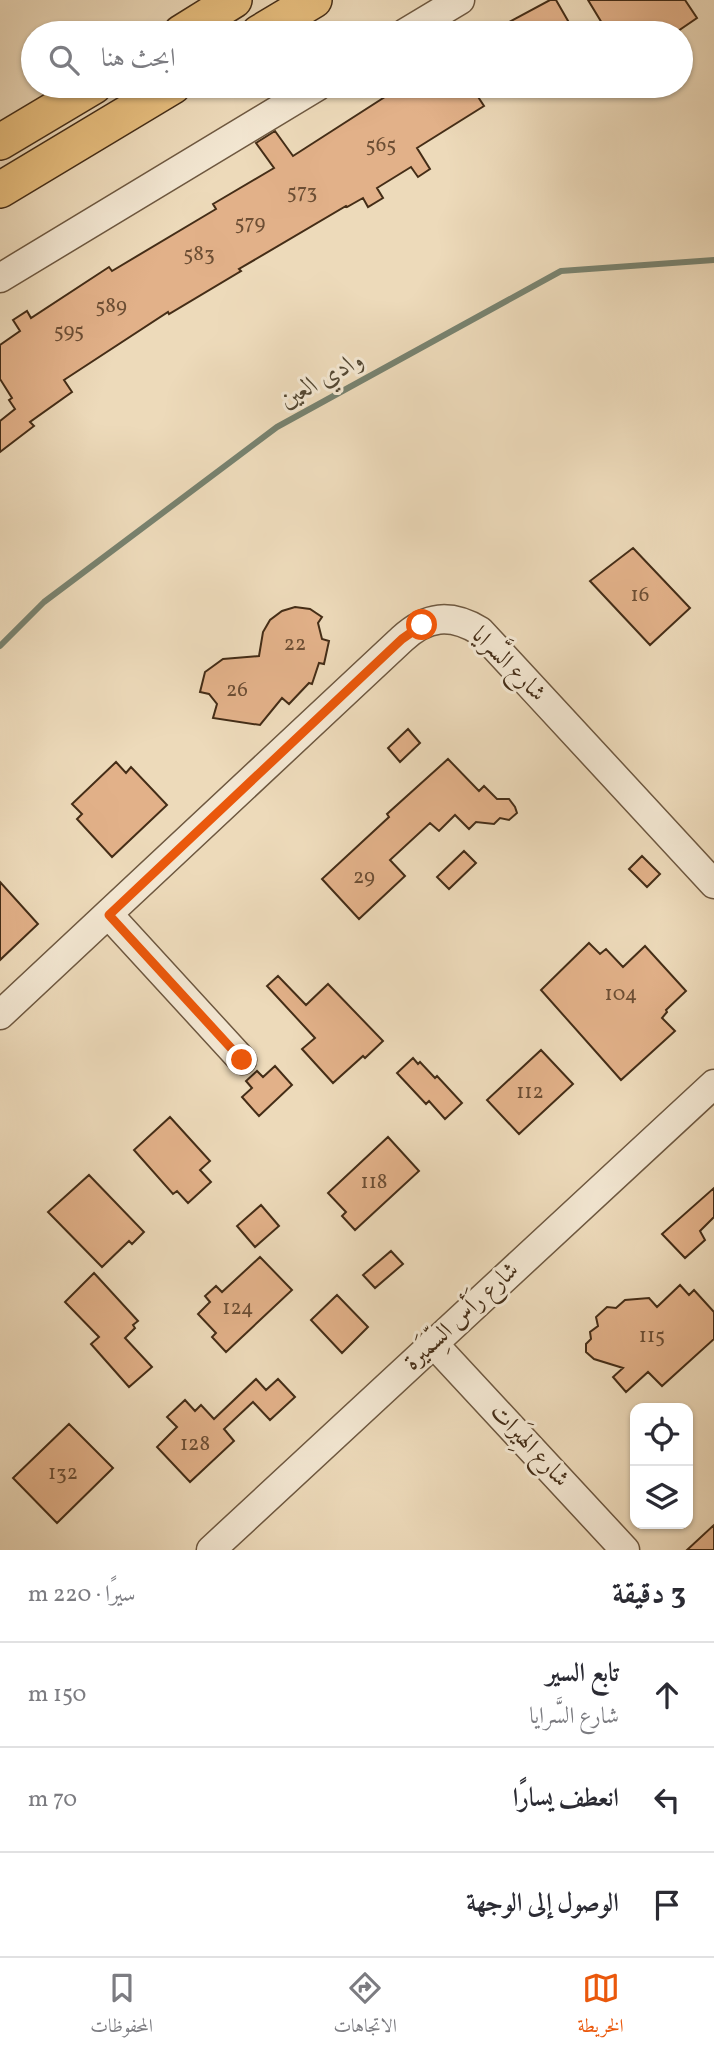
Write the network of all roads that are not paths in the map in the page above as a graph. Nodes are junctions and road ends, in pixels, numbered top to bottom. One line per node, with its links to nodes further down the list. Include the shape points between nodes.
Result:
1 (234, 0): 4 (main road)
2 (314, 0): 5 (main road)
3 (460, 0): 6 (street)
4 (200, 21)
5 (279, 21)
6 (425, 21)
7 (74, 98): 10 (main road)
8 (153, 98): 11 (main road)
9 (298, 98): 12 (street)
10 (0, 142)
11 (0, 190)
12 (0, 278)
13 (714, 884): 14 (street, شارع السَّرايا, via 489,640 469,625 445,619 422,625 402,639)
14 (109, 915): 15 (street, شارع السَّرايا); 16 (street)
15 (0, 1015)
16 (242, 1060)
17 (714, 1084): 18 (street, شارع رَأس السِّمَيرة)
18 (433, 1343): 19 (street, شارع رَأس السِّمَيرة); 20 (street, شارع الهِيَرات)
19 (211, 1550)
20 (625, 1550)

